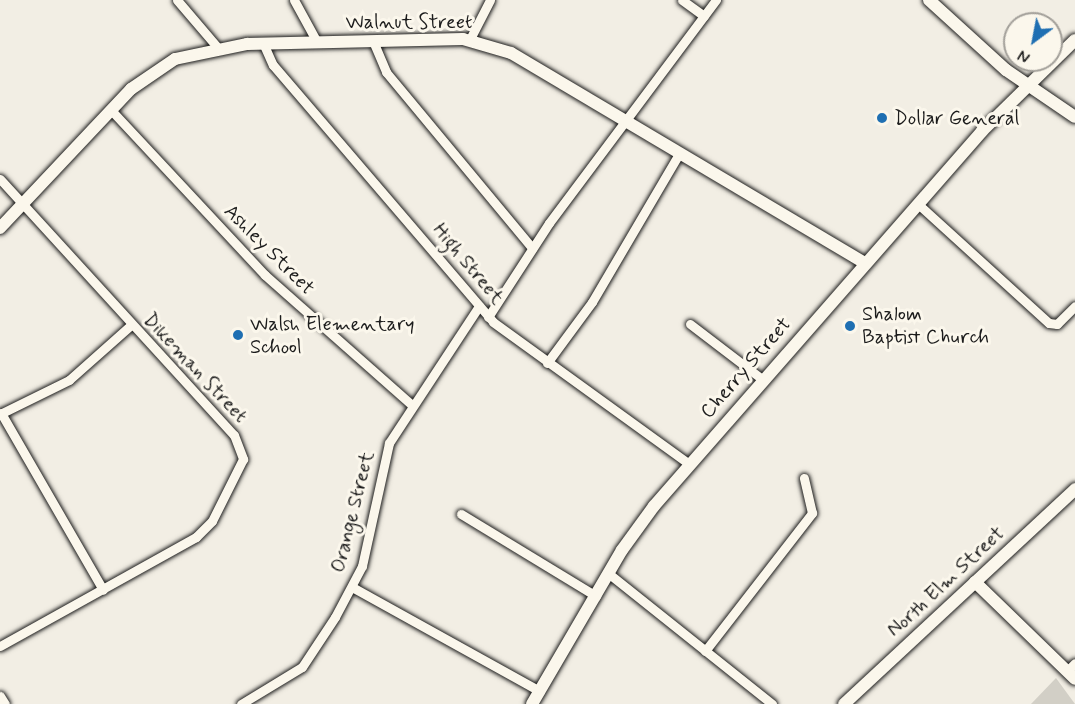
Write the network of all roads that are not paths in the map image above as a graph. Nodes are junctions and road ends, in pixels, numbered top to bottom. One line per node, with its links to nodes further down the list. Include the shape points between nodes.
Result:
1 (177, 0): 13 (street)
2 (294, 0): 11 (street)
3 (490, 0): 8 (street)
4 (682, 0): 7 (street)
5 (716, 0): 7 (street)
6 (929, 0): 14 (main road)
7 (704, 16): 17 (street)
8 (470, 39): 10 (main road, Walnut Street); 17 (main road, Walnut Street, via 511,53)
9 (1075, 40): 14 (main road, Cherry Street)
10 (374, 41): 11 (main road, Walnut Street); 23 (street, via 386,72)
11 (317, 42): 12 (main road, Walnut Street)
12 (263, 43): 13 (main road, Walnut Street); 25 (street, High Street, via 273,65)
13 (218, 48): 15 (main road, Walnut Street, via 158,68)
14 (1026, 84): 16 (main road); 21 (main road, Cherry Street)
15 (111, 110): 20 (main road, Walnut Street); 32 (street, Ashley Street, via 265,275)
16 (1075, 117)
17 (626, 120): 18 (main road, Walnut Street); 23 (street)
18 (680, 152): 24 (main road, Walnut Street); 30 (street, via 592,302)
19 (0, 179): 20 (street, Dikeman Street)
20 (23, 203): 22 (main road, Walnut Street); 29 (street, Dikeman Street)
21 (918, 204): 24 (main road, Cherry Street); 26 (street, via 1049,323 1058,324)
22 (0, 228)
23 (532, 248): 27 (street)
24 (865, 263): 31 (main road, Cherry Street)
25 (479, 306): 27 (street, High Street); 32 (street, Orange Street)
26 (1075, 306)
27 (488, 317): 30 (street, High Street)
28 (690, 324): 31 (street)
29 (130, 325): 33 (street, via 69,380); 41 (street, Dikeman Street, via 234,435 243,459 201,533)
30 (547, 363): 34 (street, High Street)
31 (762, 379): 34 (main road, Cherry Street)
32 (412, 405): 40 (street, Orange Street, via 387,449 364,559)
33 (0, 413): 41 (street)
34 (689, 464): 38 (main road, Cherry Street)
35 (804, 477): 44 (street, via 812,513)
36 (1075, 489): 39 (main road, North Elm Street)
37 (461, 514): 42 (street)
38 (609, 573): 42 (main road, Cherry Street); 44 (street)
39 (975, 582): 45 (main road); 52 (main road, North Elm Street)
40 (352, 588): 46 (street); 49 (street, Orange Street, via 302,667)
41 (103, 590): 43 (street, Dikeman Street)
42 (596, 596): 46 (main road, Cherry Street)
43 (0, 646)
44 (705, 651): 51 (street)
45 (1072, 671)
46 (540, 691): 50 (main road, Cherry Street)
47 (0, 696): 48 (street)
48 (5, 704)
49 (241, 704)
50 (532, 704)
51 (772, 704)
52 (844, 704)

